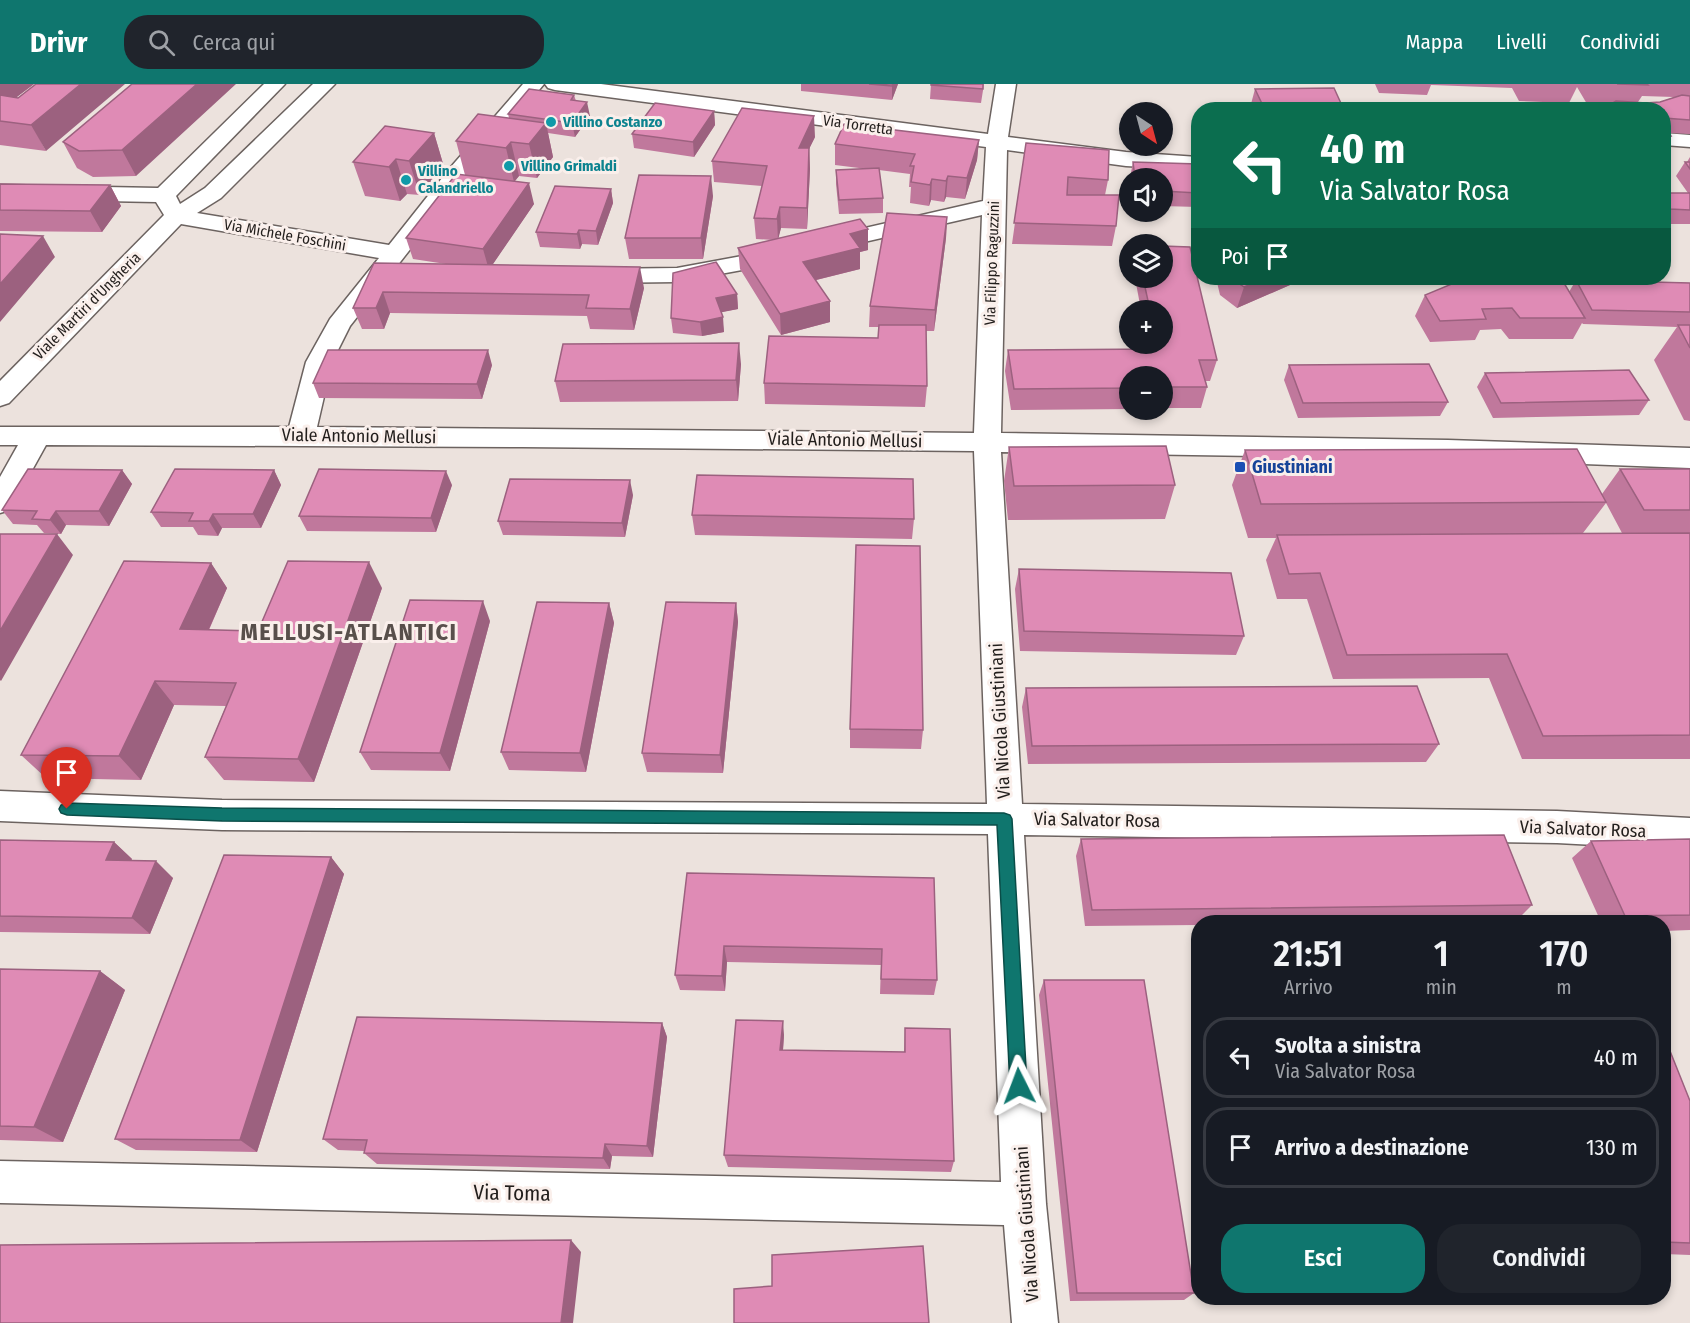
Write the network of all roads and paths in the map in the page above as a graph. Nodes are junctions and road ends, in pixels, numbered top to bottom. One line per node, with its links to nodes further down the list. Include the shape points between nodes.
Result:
1 (275, 84): 11 (street)
2 (326, 84): 13 (street, Viale Martiri d'Ungheria, via 213,193)
3 (534, 84): 14 (street)
4 (555, 84): 8 (street, Via Torretta)
5 (1006, 84): 8 (street, Via Filippo Raguzzini)
6 (1671, 140): 7 (street)
7 (1690, 141)
8 (997, 142): 9 (street, Via Torretta, via 1126,159); 12 (street, Via Filippo Raguzzini)
9 (1191, 163)
10 (0, 192): 11 (street)
11 (164, 195): 13 (street)
12 (994, 205): 17 (street, via 677,275); 22 (street, Via Filippo Raguzzini)
13 (176, 216): 14 (street, Via Michele Foschini); 18 (street, Viale Martiri d'Ungheria)
14 (393, 253): 15 (street)
15 (378, 272): 16 (street); 19 (street, via 339,324 319,362)
16 (412, 273)
17 (571, 276)
18 (0, 397)
19 (301, 435): 21 (street, Viale Antonio Mellusi); 22 (street, Viale Antonio Mellusi)
20 (0, 436): 21 (street, Viale Antonio Mellusi)
21 (37, 436): 24 (street)
22 (987, 442): 23 (street, Viale Antonio Mellusi, via 1533,450); 26 (street, Via Nicola Giustiniani)
23 (1690, 458)
24 (0, 503)
25 (0, 806): 26 (street, Via Salvator Rosa, via 234,815)
26 (1004, 819): 27 (street, Via Salvator Rosa, via 1557,827); 29 (street, Via Nicola Giustiniani)
27 (1690, 834)
28 (0, 1182): 29 (street, Via Toma)
29 (1024, 1204): 30 (street, Via Nicola Giustiniani)
30 (1035, 1323)

